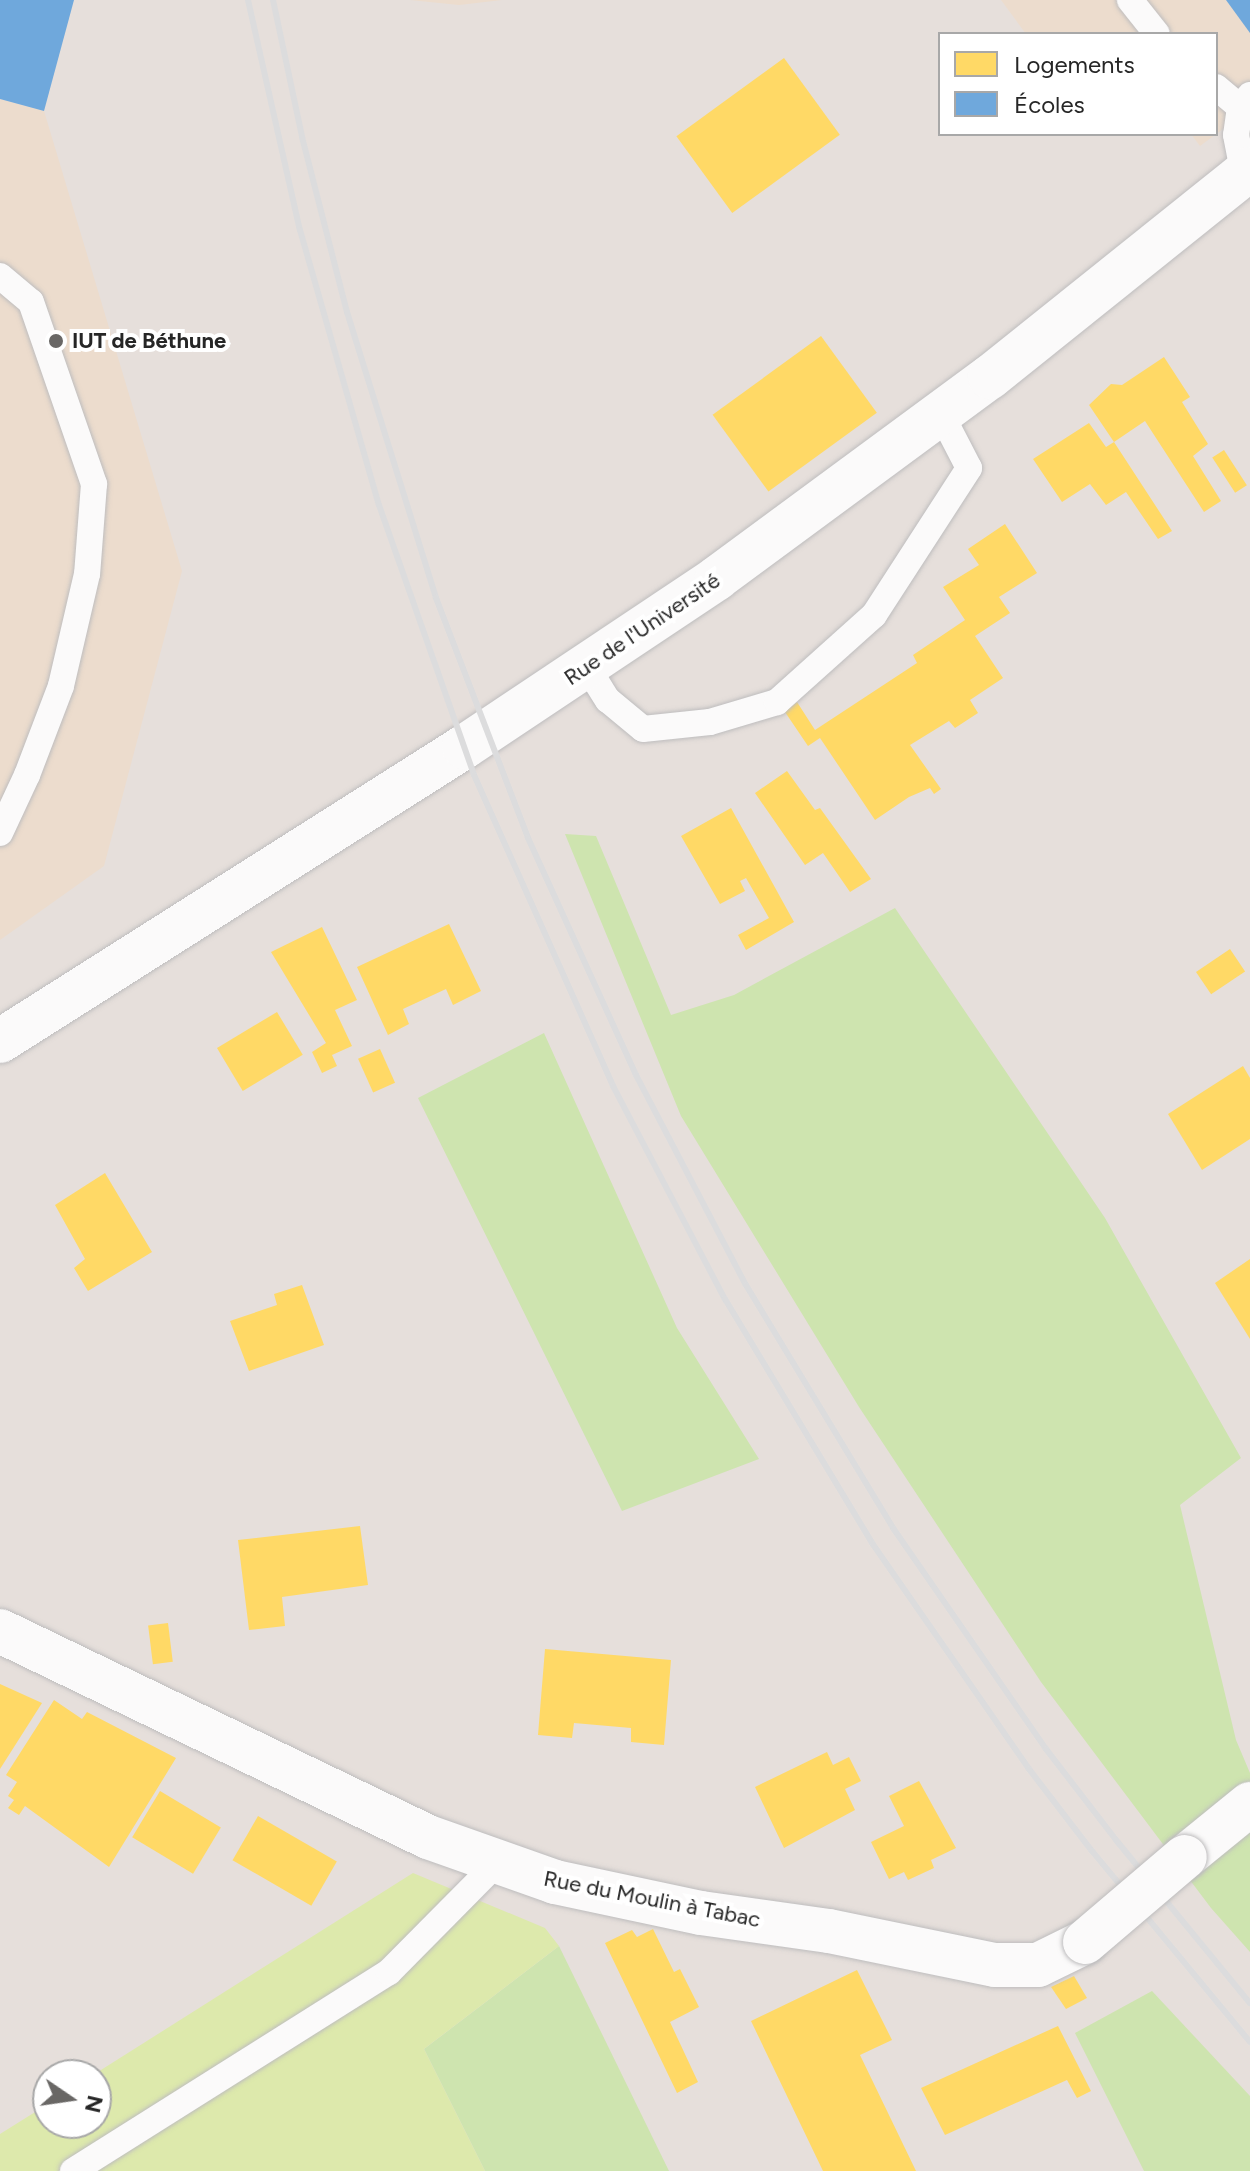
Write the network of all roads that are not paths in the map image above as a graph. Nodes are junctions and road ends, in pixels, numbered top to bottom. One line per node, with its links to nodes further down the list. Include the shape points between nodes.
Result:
1 (1130, 0): 2 (lane)
2 (1155, 32)
3 (1218, 88): 4 (lane)
4 (1245, 101): 5 (lane, via 1236,135 1241,160)
5 (1250, 168): 7 (street, Rue de l'Université)
6 (0, 276): 9 (lane, via 31,302 94,484 87,574 61,686)
7 (941, 414): 8 (street, Rue de l'Université, via 789,528); 8 (lane, via 969,468 874,615 777,702 710,722 643,729 608,700)
8 (587, 667): 10 (street, Rue de l'Université)
9 (0, 833)
10 (0, 1041)
11 (0, 1631): 13 (street, Rue du Moulin à Tabac, via 428,1837)
12 (1250, 1804): 13 (street, Rue du Moulin à Tabac, bridge, via 1085,1942 1038,1965 995,1965 829,1931 701,1913 555,1882)
13 (498, 1862): 14 (lane, via 389,1972)
14 (73, 2171)

